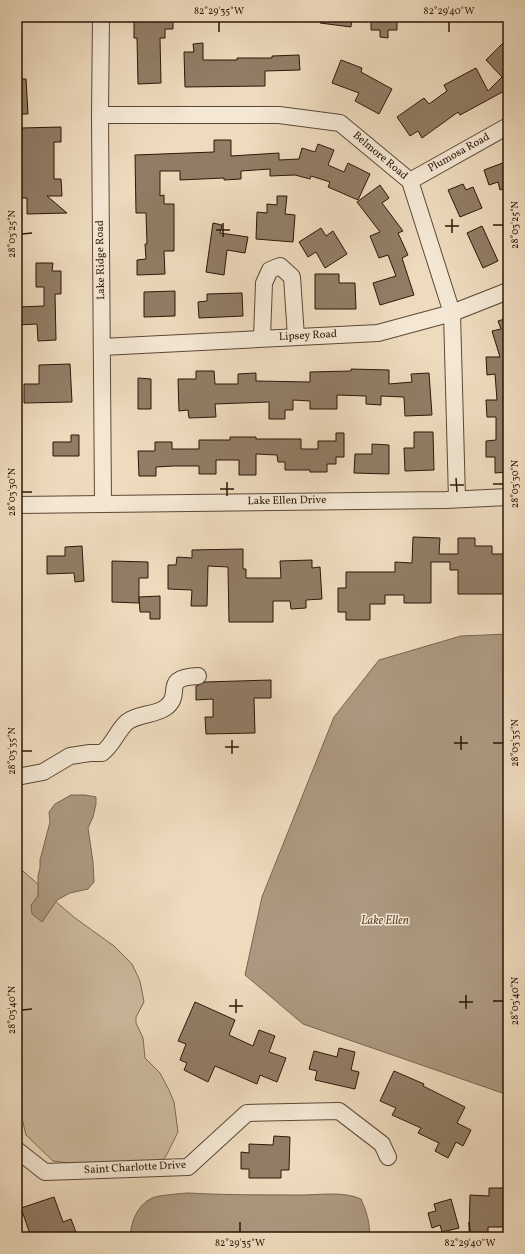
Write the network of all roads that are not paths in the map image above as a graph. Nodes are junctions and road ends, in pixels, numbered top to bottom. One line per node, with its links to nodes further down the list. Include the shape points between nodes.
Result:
1 (101, 17): 2 (street, Lake Ridge Road)
2 (100, 115): 4 (street, Belmore Road, via 279,115 340,123); 9 (street, Lake Ridge Road)
3 (508, 126): 4 (street, Plumosa Road)
4 (410, 181): 6 (street, Belmore Road)
5 (508, 291): 6 (street, Lipsey Road)
6 (452, 313): 7 (street, Lipsey Road, via 378,333); 11 (street, Belmore Road)
7 (296, 337): 8 (street, Lipsey Road); 8 (street, via 292,277 280,266 270,270 264,283)
8 (262, 338): 9 (street, Lipsey Road)
9 (102, 347): 12 (street, Lake Ridge Road)
10 (508, 497): 11 (street, Lake Ellen Drive)
11 (457, 499): 12 (street, Lake Ellen Drive)
12 (103, 503): 13 (street, Lake Ellen Drive)
13 (17, 505)
14 (198, 676): 15 (street, via 179,679 173,699 165,709 129,721 121,728 108,749 102,753 70,756 43,772)
15 (17, 777)
16 (17, 1150): 17 (street, Saint Charlotte Drive, via 45,1172 188,1167 247,1113 339,1111 382,1144)
17 (388, 1157)

